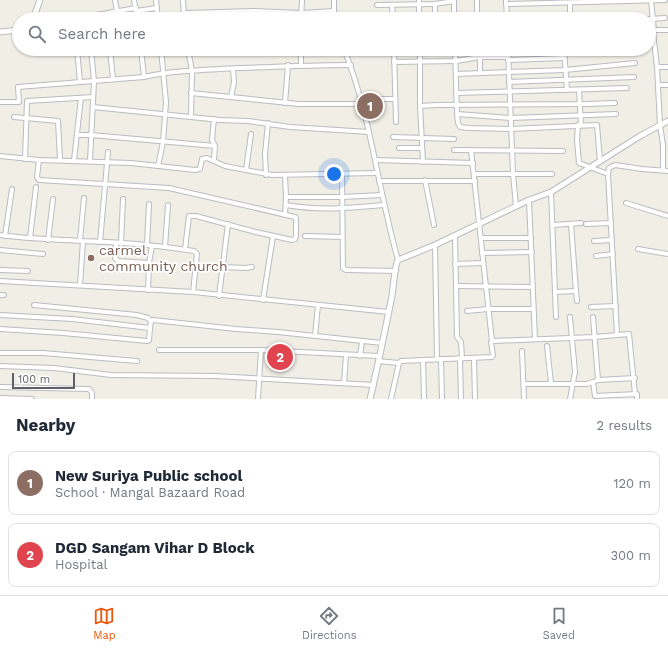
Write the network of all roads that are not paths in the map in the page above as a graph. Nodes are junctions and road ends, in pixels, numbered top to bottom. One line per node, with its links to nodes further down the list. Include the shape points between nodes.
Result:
1 (40, 0): 24 (street)
2 (115, 0): 22 (street)
3 (134, 0): 21 (street)
4 (156, 0): 20 (street)
5 (183, 0): 27 (street)
6 (302, 0): 30 (street)
7 (334, 0): 23 (street)
8 (454, 0): 17 (street); 34 (street)
9 (477, 0): 35 (street)
10 (651, 0): 11 (street); 13 (street); 38 (street)
11 (665, 0)
12 (580, 1): 13 (street); 16 (street)
13 (612, 1)
14 (419, 2): 17 (street); 19 (street)
15 (506, 2): 16 (street); 36 (street)
16 (570, 3): 37 (street)
17 (435, 4): 33 (street)
18 (377, 5): 19 (street)
19 (392, 5): 32 (street)
20 (157, 8): 21 (street); 26 (street)
21 (136, 9): 22 (street); 25 (street)
22 (117, 11)
23 (333, 11): 31 (street)
24 (36, 12)
25 (136, 12)
26 (157, 12)
27 (184, 12)
28 (231, 12): 29 (street)
29 (278, 12)
30 (301, 12)
31 (317, 12)
32 (392, 12)
33 (435, 12)
34 (454, 12)
35 (478, 12)
36 (507, 12)
37 (570, 12)
38 (651, 12)
39 (665, 18): 40 (street)
40 (656, 19)
41 (668, 30): 43 (street)
42 (12, 31): 44 (street)
43 (656, 31)
44 (0, 32)
45 (78, 56): 81 (street)
46 (92, 56): 80 (street)
47 (111, 56): 78 (street)
48 (142, 56): 76 (street)
49 (162, 56): 72 (street)
50 (189, 56): 70 (street)
51 (301, 56): 64 (street)
52 (347, 56): 65 (street)
53 (394, 56): 61 (street)
54 (420, 56): 62 (street)
55 (456, 56): 60 (street)
56 (656, 56): 68 (street)
57 (480, 58): 58 (street); 60 (street); 73 (street)
58 (508, 58): 59 (street); 74 (street)
59 (563, 58): 71 (street)
60 (456, 61): 62 (street); 75 (street)
61 (394, 62): 62 (street); 94 (street)
62 (420, 62): 104 (street)
63 (635, 63): 71 (street)
64 (301, 65): 65 (street); 66 (street)
65 (351, 65): 95 (street)
66 (288, 66): 69 (street); 99 (street)
67 (668, 67): 68 (street)
68 (657, 68): 83 (street)
69 (233, 69): 70 (street); 92 (street)
70 (192, 70): 72 (street); 89 (street)
71 (565, 70): 74 (street); 79 (street)
72 (164, 73): 76 (street); 106 (street)
73 (480, 73): 74 (street); 75 (street)
74 (509, 73): 82 (street)
75 (456, 74): 90 (street)
76 (144, 77): 78 (street)
77 (634, 77): 79 (street)
78 (114, 79): 80 (street)
79 (566, 80): 82 (street); 86 (street)
80 (94, 81): 81 (street); 91 (street)
81 (80, 82): 97 (street, via 18,87)
82 (509, 82): 88 (street)
83 (658, 85): 84 (street); 119 (street)
84 (668, 85)
85 (628, 88): 87 (street)
86 (566, 90): 87 (street); 88 (street)
87 (579, 90): 101 (street)
88 (509, 92): 90 (street); 103 (street)
89 (191, 93): 92 (street); 111 (street)
90 (456, 93): 102 (street)
91 (93, 97): 93 (street); 105 (street)
92 (231, 97): 99 (street)
93 (81, 98): 98 (street); 123 (street)
94 (395, 99): 95 (street); 116 (street)
95 (361, 101): 99 (street); 121 (street)
96 (0, 102): 97 (street)
97 (19, 102): 98 (street)
98 (27, 102): 112 (street)
99 (285, 103)
100 (615, 103): 101 (street)
101 (580, 104): 103 (street); 109 (street)
102 (457, 105): 103 (street); 104 (street); 107 (street)
103 (510, 105): 113 (street)
104 (420, 106): 126 (street)
105 (93, 107): 106 (street); 124 (street)
106 (164, 114): 111 (street); 128 (street)
107 (457, 114): 113 (street); 120 (street, via 461,128)
108 (616, 114): 109 (street)
109 (581, 115): 113 (street); 118 (street)
110 (14, 117): 112 (street)
111 (191, 117): 114 (street)
112 (27, 118): 140 (street); 142 (street, via 58,120)
113 (511, 118): 120 (street)
114 (214, 119): 117 (street); 131 (street, via 212,140)
115 (668, 121): 119 (street)
116 (396, 122)
117 (268, 123): 121 (street); 162 (street)
118 (580, 125): 120 (street); 147 (street, via 597,124); 152 (street, via 576,140 578,163)
119 (660, 125): 130 (street); 147 (street)
120 (511, 129): 136 (street)
121 (369, 132): 145 (street)
122 (251, 134): 153 (street)
123 (77, 135): 124 (street); 143 (street)
124 (91, 135): 128 (street); 146 (street)
125 (393, 137): 126 (street)
126 (422, 137): 127 (street); 133 (street)
127 (454, 139)
128 (163, 142): 131 (street); 151 (street)
129 (668, 144): 130 (street)
130 (663, 145): 154 (street)
131 (215, 146): 144 (street)
132 (399, 148): 133 (street)
133 (422, 148): 149 (street)
134 (454, 150): 135 (street)
135 (471, 150): 136 (street); 150 (street)
136 (512, 151): 137 (street); 159 (street)
137 (563, 151)
138 (108, 152): 148 (street)
139 (0, 156): 140 (street)
140 (25, 159): 141 (street)
141 (38, 160): 142 (street); 167 (street, via 38,180)
142 (60, 160): 143 (street)
143 (74, 160): 146 (street)
144 (214, 160): 151 (street, via 203,158 200,169 196,170); 153 (street)
145 (375, 160): 149 (street); 156 (street)
146 (90, 161): 148 (street)
147 (600, 161): 152 (street)
148 (108, 162): 151 (street); 167 (street)
149 (423, 162): 150 (street)
150 (473, 163): 158 (street)
151 (158, 166)
152 (591, 168): 161 (street); 170 (street)
153 (246, 170): 162 (street)
154 (663, 170): 155 (street); 161 (street, via 615,165 609,168)
155 (668, 170)
156 (377, 173): 157 (street); 165 (street)
157 (342, 174): 163 (street); 173 (street)
158 (474, 174): 159 (street); 166 (street)
159 (513, 174): 160 (street); 183 (street)
160 (552, 174)
161 (608, 174): 189 (street)
162 (266, 175): 163 (street)
163 (285, 175): 172 (street)
164 (426, 180): 165 (street); 166 (street); 194 (street)
165 (379, 181): 171 (street)
166 (475, 181): 187 (street)
167 (106, 184): 185 (street, via 169,188); 207 (street)
168 (36, 187): 200 (street)
169 (12, 189): 196 (street)
170 (551, 192): 177 (street); 191 (street)
171 (382, 195): 173 (street); 182 (street)
172 (286, 197): 173 (street); 181 (street)
173 (342, 197): 184 (street)
174 (84, 198): 204 (street)
175 (53, 199): 203 (street)
176 (124, 199): 209 (street)
177 (530, 200): 183 (street); 202 (street)
178 (149, 204): 210 (street)
179 (626, 204): 186 (street)
180 (168, 205): 212 (street)
181 (286, 205): 184 (street, via 312,209); 185 (street)
182 (384, 206): 184 (street); 222 (street)
183 (516, 206): 187 (street)
184 (342, 209): 199 (street)
185 (285, 215): 197 (street, via 296,218 295,238 292,240)
186 (668, 216)
187 (480, 223): 195 (street); 201 (street)
188 (581, 223): 192 (street)
189 (611, 223): 193 (street); 205 (street)
190 (228, 224): 197 (street); 213 (street, via 189,216); 226 (street)
191 (553, 224): 192 (street); 239 (street)
192 (571, 224): 237 (street)
193 (586, 224)
194 (434, 225)
195 (455, 235): 211 (street); 225 (street)
196 (2, 236): 200 (street)
197 (273, 236): 241 (street)
198 (305, 236): 199 (street)
199 (342, 237): 230 (street, via 345,269)
200 (30, 238): 203 (street)
201 (481, 238): 202 (street); 217 (street)
202 (531, 238): 216 (street)
203 (48, 240): 204 (street)
204 (81, 240): 207 (street); 232 (street)
205 (612, 240): 206 (street); 219 (street)
206 (594, 241)
207 (100, 242): 208 (street)
208 (116, 243): 209 (street); 223 (street, via 115,260)
209 (121, 244): 210 (street)
210 (149, 245): 212 (street); 223 (street)
211 (436, 245): 222 (street); 276 (street)
212 (165, 247): 213 (street)
213 (185, 249): 238 (street, via 197,253)
214 (638, 249): 220 (street)
215 (0, 250): 218 (street)
216 (532, 252): 217 (street); 235 (street)
217 (482, 253): 224 (street)
218 (43, 254)
219 (613, 254): 221 (street); 245 (street)
220 (668, 254)
221 (596, 256)
222 (398, 260): 230 (street)
223 (148, 263): 236 (street)
224 (484, 263): 225 (street); 234 (street)
225 (455, 264): 233 (street)
226 (222, 267): 227 (street); 240 (street)
227 (252, 267)
228 (0, 270): 229 (street)
229 (28, 271)
230 (396, 271): 250 (street)
231 (0, 281): 232 (street)
232 (80, 285): 236 (street)
233 (456, 286): 234 (street); 273 (street, via 457,337 461,342)
234 (486, 286): 235 (street); 247 (street)
235 (532, 286): 248 (street)
236 (148, 290): 238 (street)
237 (576, 291): 239 (street); 242 (street)
238 (193, 292): 240 (street)
239 (555, 292): 252 (street)
240 (219, 296): 241 (street)
241 (263, 300): 244 (street)
242 (577, 301)
243 (34, 305): 255 (street, via 137,315)
244 (318, 305): 250 (street); 259 (street)
245 (616, 306): 246 (street); 258 (street)
246 (591, 307)
247 (488, 309): 248 (street); 249 (street); 264 (street)
248 (533, 309): 262 (street)
249 (467, 311)
250 (389, 312): 265 (street)
251 (0, 315): 256 (street, via 72,319)
252 (556, 317)
253 (570, 317): 261 (street)
254 (593, 317): 260 (street)
255 (151, 321): 256 (street); 259 (street)
256 (150, 328): 257 (street, via 150,337 147,341)
257 (0, 329)
258 (617, 335): 260 (street); 282 (street, via 630,335)
259 (315, 336): 263 (street)
260 (594, 337): 261 (street); 283 (street)
261 (571, 338): 262 (street); 287 (street, via 575,372)
262 (535, 339): 264 (street)
263 (362, 341): 265 (street); 272 (street)
264 (492, 341): 274 (street, via 493,357)
265 (382, 343): 275 (street)
266 (547, 346): 286 (street)
267 (159, 350): 268 (street)
268 (261, 350): 271 (street); 281 (street)
269 (522, 351): 288 (street)
270 (0, 353): 278 (street, via 43,353)
271 (346, 355): 272 (street); 285 (street)
272 (360, 356): 275 (street)
273 (461, 358): 274 (street); 276 (street); 300 (street)
274 (474, 358): 301 (street)
275 (379, 359): 279 (street); 289 (street)
276 (439, 359): 277 (street); 299 (street)
277 (423, 360): 279 (street); 298 (street)
278 (137, 361)
279 (399, 363): 297 (street)
280 (0, 366): 281 (street, via 111,374)
281 (260, 378): 285 (street); 295 (street)
282 (635, 378): 283 (street); 291 (street)
283 (598, 380): 284 (street)
284 (593, 382): 287 (street); 291 (street, via 595,396)
285 (344, 383): 289 (street)
286 (551, 383): 287 (street); 288 (street)
287 (572, 383): 303 (street)
288 (524, 384): 302 (street)
289 (374, 385): 296 (street)
290 (0, 387): 294 (street, via 89,389)
291 (635, 394): 304 (street)
292 (0, 398): 293 (street)
293 (32, 399)
294 (92, 399)
295 (258, 399)
296 (370, 399)
297 (391, 399)
298 (424, 399)
299 (442, 399)
300 (461, 399)
301 (475, 399)
302 (524, 399)
303 (570, 399)
304 (637, 399)

